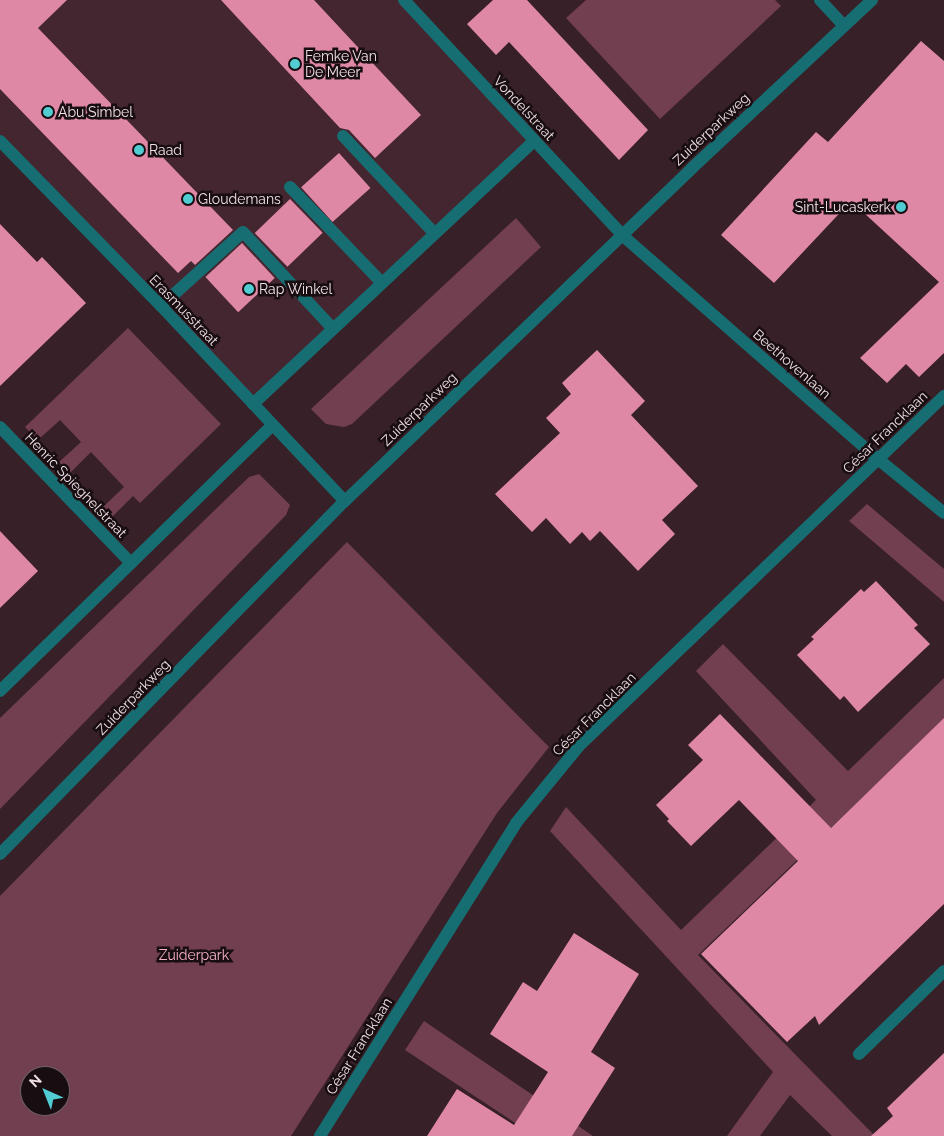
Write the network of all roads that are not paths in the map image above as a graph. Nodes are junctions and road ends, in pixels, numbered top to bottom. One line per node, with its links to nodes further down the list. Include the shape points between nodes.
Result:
1 (404, 0): 7 (street, Vondelstraat)
2 (820, 0): 4 (street)
3 (872, 0): 4 (street, Zuiderparkweg)
4 (844, 26): 10 (street, Zuiderparkweg)
5 (343, 136): 9 (street)
6 (0, 141): 12 (street, Erasmusstraat)
7 (534, 141): 9 (street); 10 (street, Vondelstraat)
8 (290, 187): 11 (street)
9 (434, 234): 11 (street)
10 (622, 235): 18 (street, Beethovenlaan); 19 (street, Zuiderparkweg)
11 (382, 283): 13 (street)
12 (161, 306): 13 (street, via 243,232); 15 (street, Erasmusstraat)
13 (333, 329): 15 (street)
14 (944, 396): 18 (street, César Francklaan)
15 (253, 404): 16 (street, Erasmusstraat)
16 (273, 425): 19 (street, Erasmusstraat); 21 (street)
17 (0, 427): 21 (street, Henric Spieghelstraat)
18 (878, 459): 20 (street, Beethovenlaan); 26 (street, César Francklaan, via 579,746 516,823)
19 (345, 501): 23 (street, Zuiderparkweg)
20 (944, 513)
21 (131, 564): 22 (street)
22 (0, 691)
23 (0, 854)
24 (944, 971): 25 (street)
25 (859, 1054)
26 (320, 1136)

